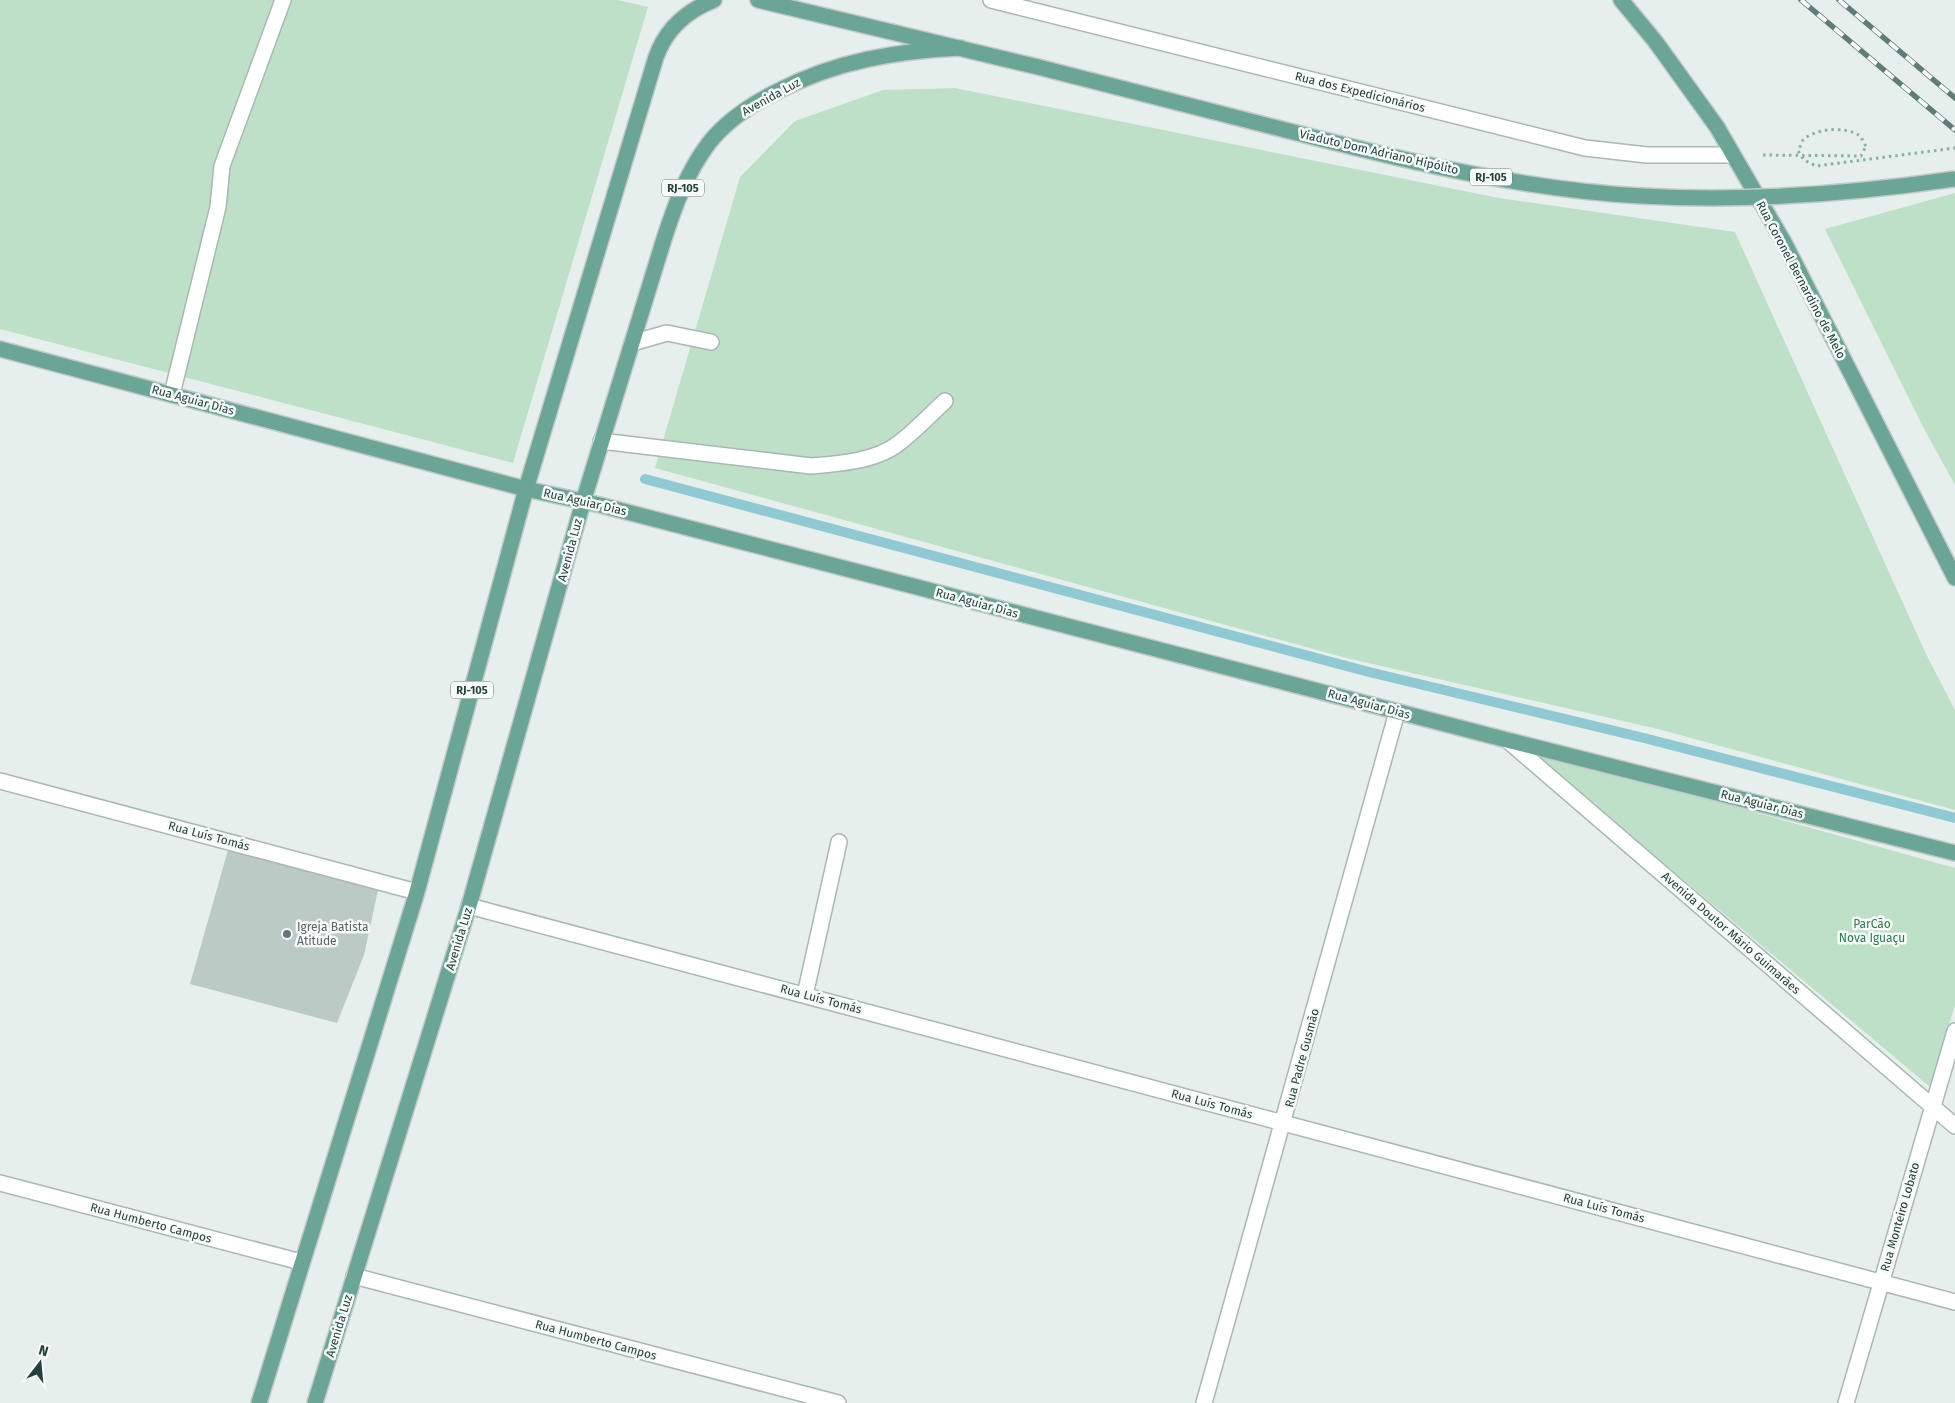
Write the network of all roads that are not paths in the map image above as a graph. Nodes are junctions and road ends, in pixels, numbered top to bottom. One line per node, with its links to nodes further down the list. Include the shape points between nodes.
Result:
1 (282, 0): 14 (street, via 222,166 218,207)
2 (714, 0): 17 (main road, RJ-105, via 682,18 661,44)
3 (758, 0): 7 (main road, RJ-105)
4 (786, 0): 7 (street)
5 (991, 0): 9 (street, Rua dos Expedicionários, via 1585,148 1647,155)
6 (1621, 0): 9 (main road, Rua Coronel Bernardino de Melo, via 1661,49 1717,127)
7 (803, 12): 8 (main road, RJ-105)
8 (961, 48): 10 (main road, Viaduto Dom Adriano Hipólito / RJ-105, bridge, via 1375,153 1507,180 1595,192 1687,198 1784,198); 12 (main road, Avenida Luz / RJ-105, via 897,53 829,68 771,94 735,117 708,144 685,184 671,217)
9 (1732, 154): 19 (main road, Rua Coronel Bernardino de Melo, via 1785,244)
10 (1955, 179)
11 (711, 342): 12 (street, via 666,333)
12 (632, 343): 16 (main road, Avenida Luz / RJ-105)
13 (0, 350): 14 (main road, Rua Aguiar Dias)
14 (172, 394): 17 (main road, Rua Aguiar Dias)
15 (945, 401): 16 (street, via 898,445 878,454 837,464 810,466)
16 (601, 441): 18 (main road, Avenida Luz / RJ-105)
17 (526, 489): 18 (main road, Rua Aguiar Dias); 25 (main road, RJ-105)
18 (583, 502): 20 (main road, Rua Aguiar Dias); 26 (main road, Avenida Luz / RJ-105)
19 (1955, 578)
20 (1397, 712): 21 (main road, Rua Aguiar Dias); 30 (street, Rua Padre Gusmão)
21 (1507, 740): 24 (main road, Rua Aguiar Dias); 29 (street, Avenida Doutor Mário Guimarães)
22 (0, 781): 25 (street, Rua Luís Tomás)
23 (839, 842): 27 (street)
24 (1955, 853)
25 (418, 892): 33 (main road, RJ-105)
26 (469, 906): 27 (street, Rua Luís Tomás); 34 (main road, Avenida Luz / RJ-105)
27 (806, 995): 30 (street, Rua Luís Tomás)
28 (1955, 1031): 29 (street, Rua Monteiro Lobato)
29 (1933, 1107): 31 (street, Avenida Doutor Mário Guimarães); 35 (street, Rua Monteiro Lobato)
30 (1284, 1123): 35 (street, Rua Luís Tomás); 40 (street, Rua Padre Gusmão)
31 (1955, 1126)
32 (0, 1183): 33 (street, Rua Humberto Campos)
33 (301, 1262): 37 (main road, RJ-105)
34 (354, 1276): 38 (main road, Avenida Luz / RJ-105); 39 (street, Rua Humberto Campos)
35 (1881, 1282): 36 (street, Rua Luís Tomás); 41 (street, Rua Monteiro Lobato)
36 (1955, 1302)
37 (259, 1403)
38 (315, 1403)
39 (838, 1403)
40 (1204, 1403)
41 (1846, 1403)

